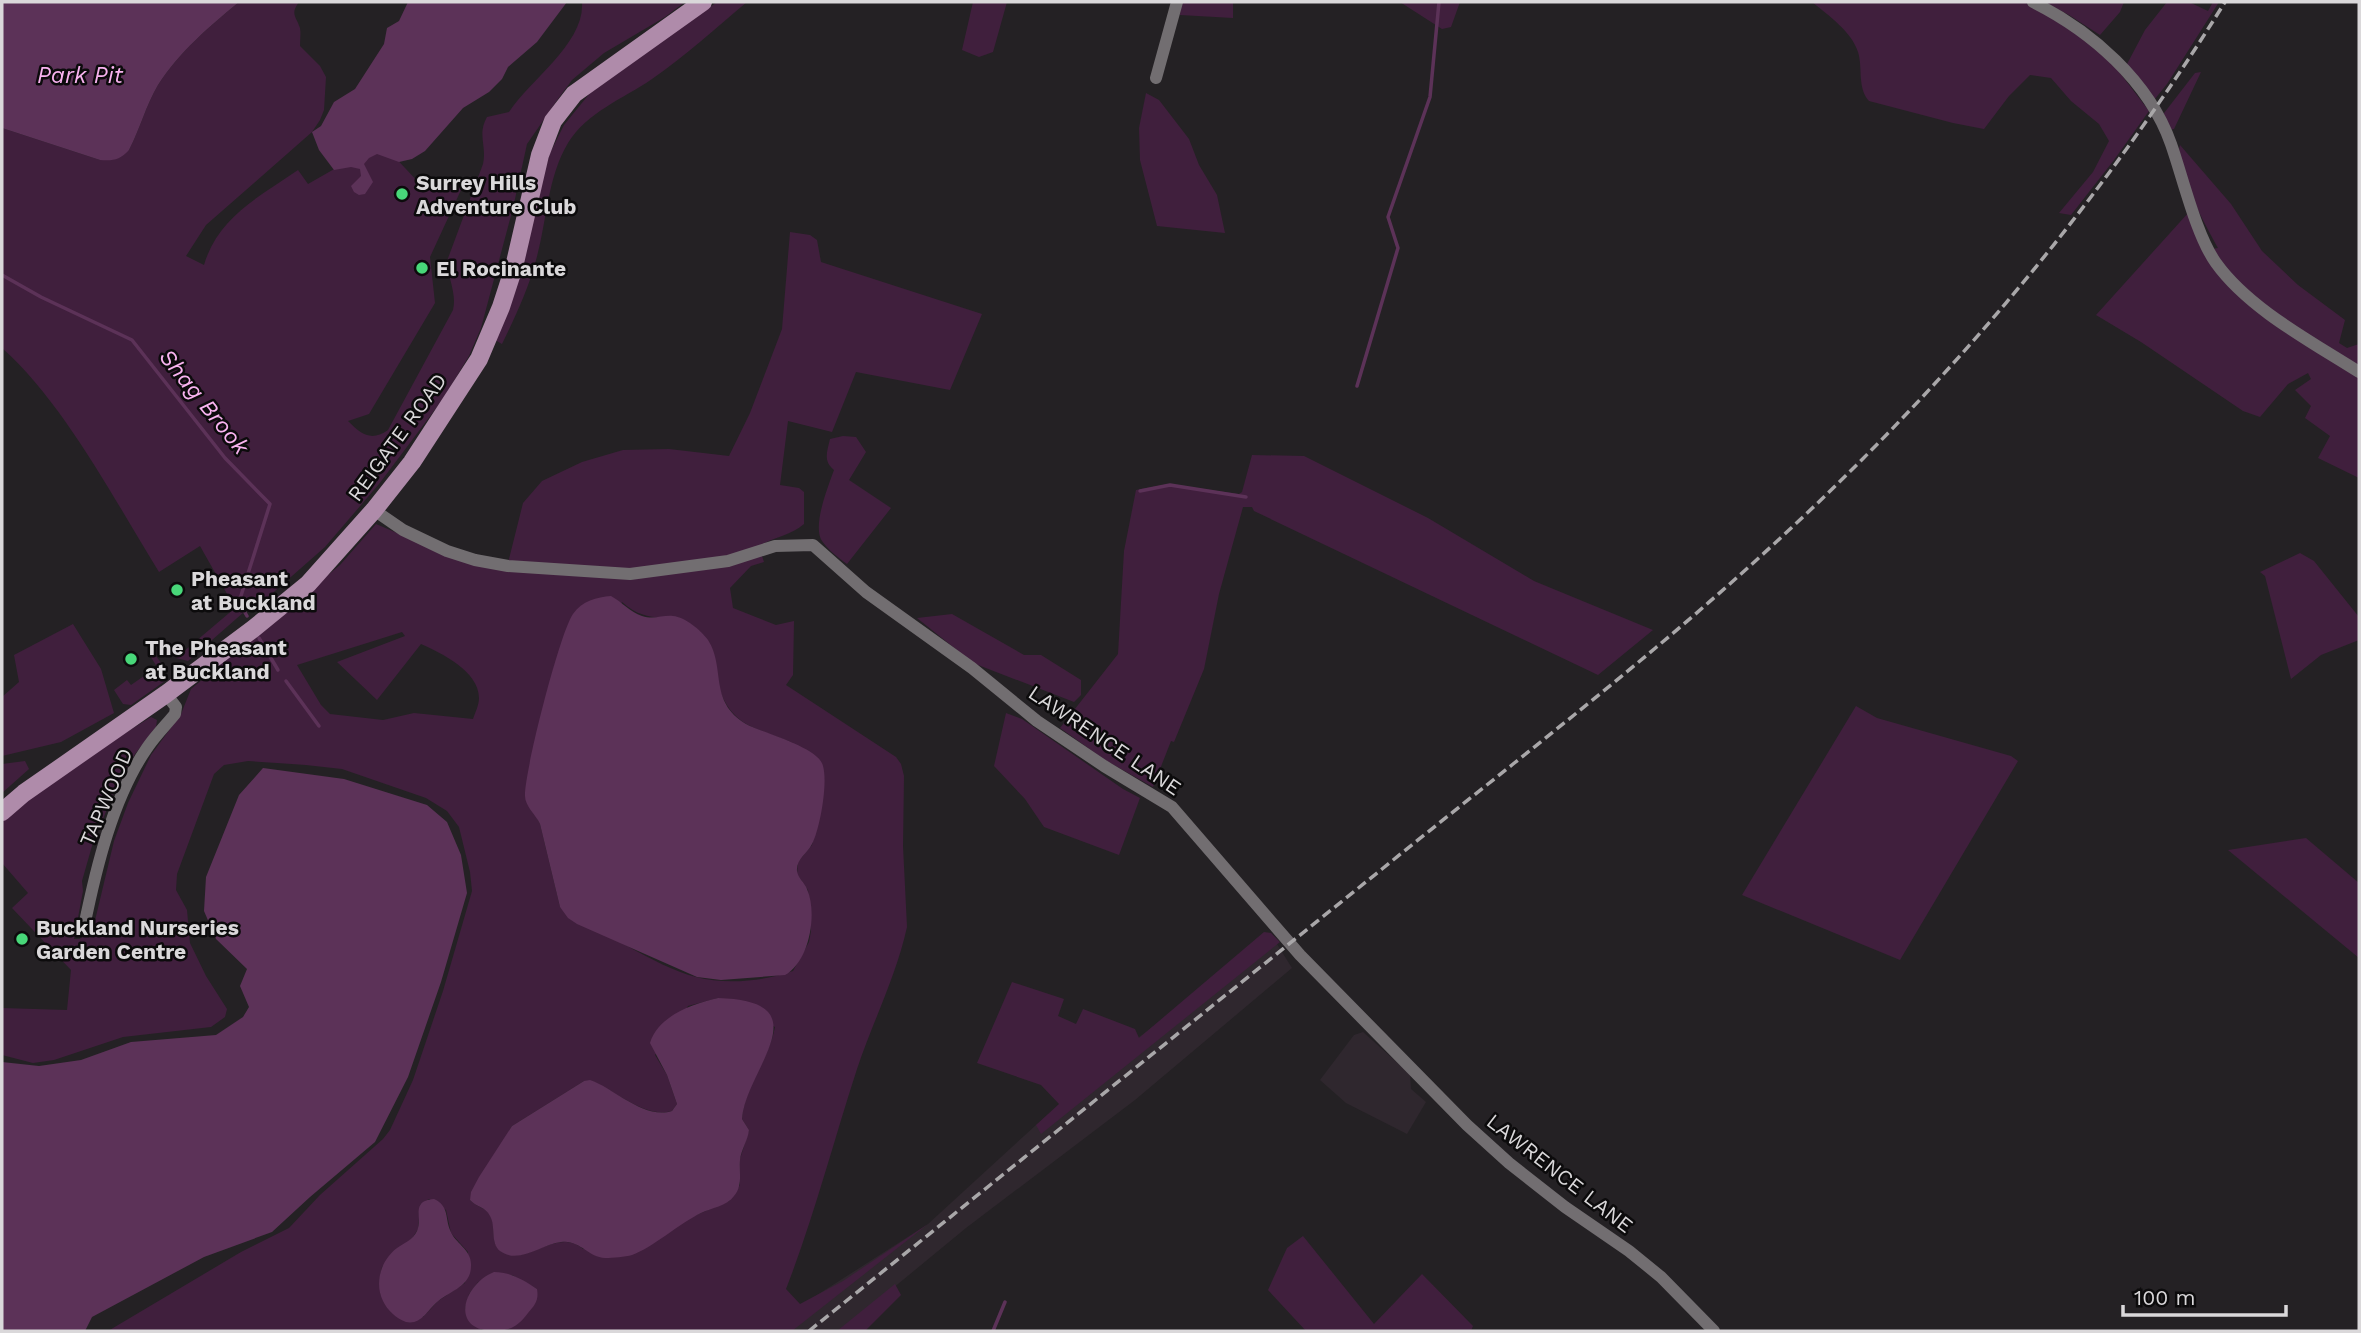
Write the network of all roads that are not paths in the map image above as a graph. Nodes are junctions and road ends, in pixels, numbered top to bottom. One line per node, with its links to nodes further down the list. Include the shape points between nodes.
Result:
1 (703, 2): 6 (main road, REIGATE ROAD, via 574,94 553,121 540,155 514,267 479,359)
2 (1177, 2): 4 (street)
3 (2033, 2): 5 (street, via 2101,45 2149,102 2170,140 2209,253 2229,278 2260,306)
4 (1156, 78)
5 (2359, 372)
6 (374, 510): 7 (main road, REIGATE ROAD, via 308,584); 10 (street, LAWRENCE LANE, via 447,551 508,566 630,574 728,561 775,546 813,545 866,593 1037,721 1172,807 1300,955 1466,1125 1556,1200 1629,1251)
7 (166, 694): 8 (main road, REIGATE ROAD); 9 (street, TAPWOOD, via 176,707 175,714 147,748 125,790 102,849)
8 (2, 811)
9 (85, 927)
10 (1714, 1331)

